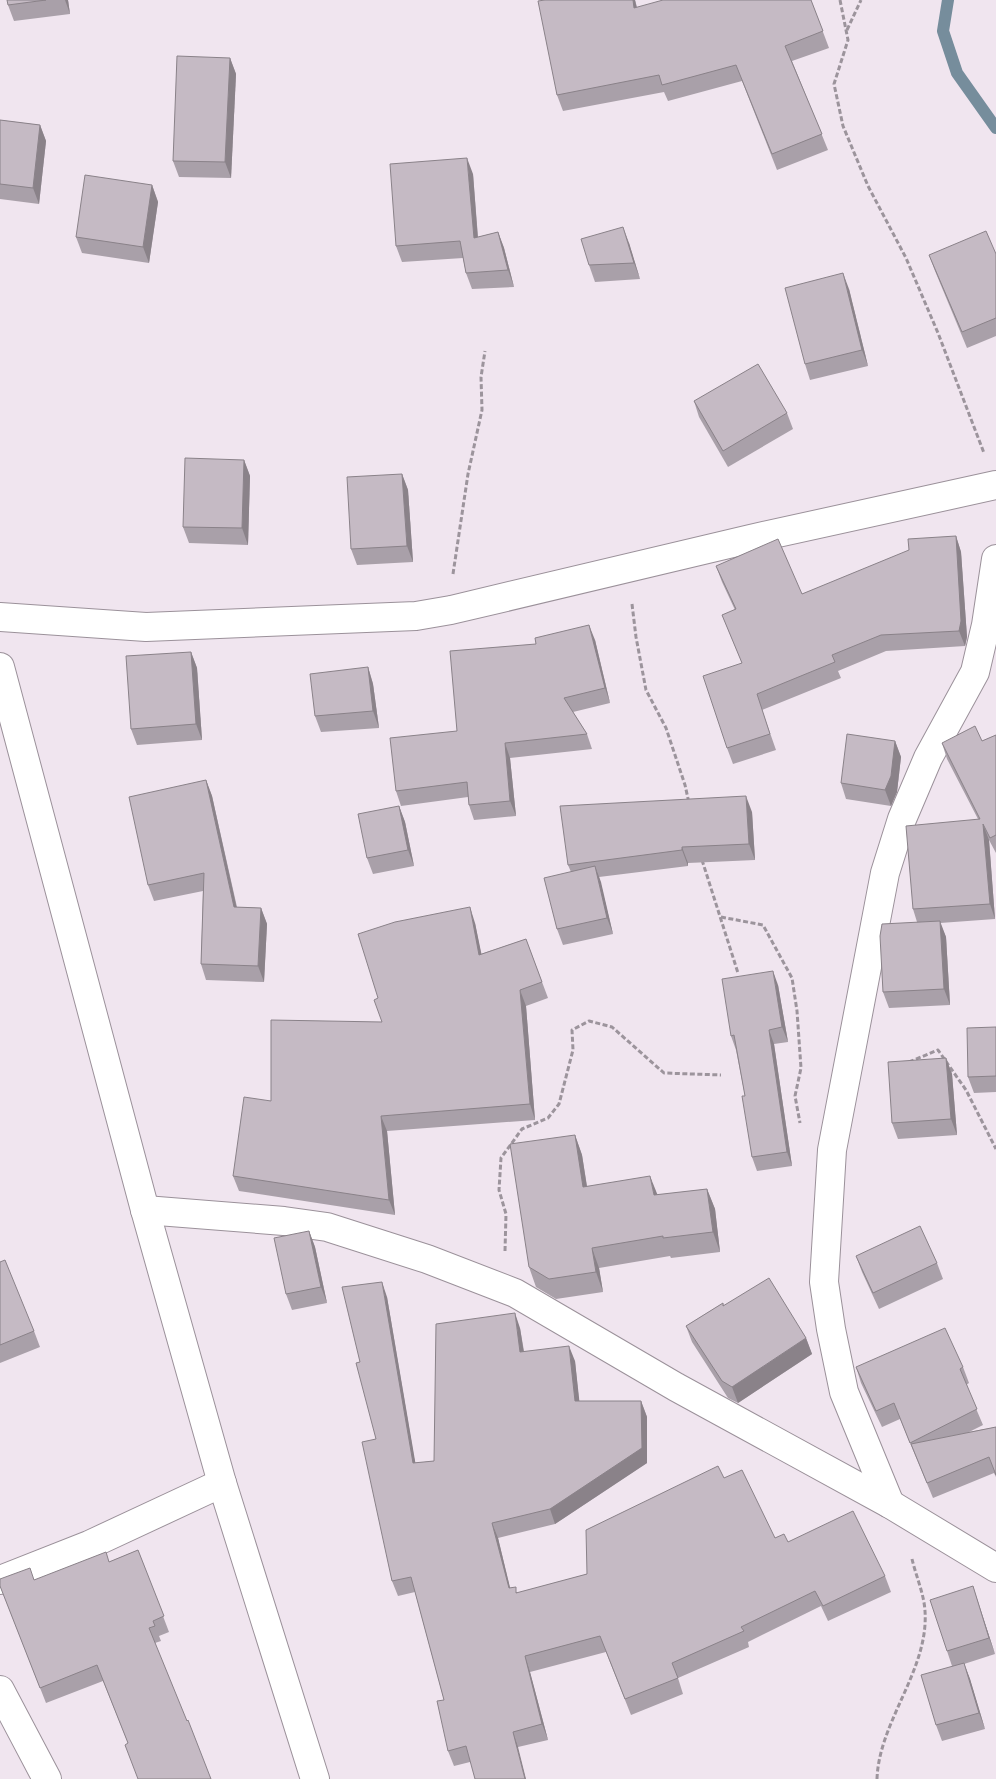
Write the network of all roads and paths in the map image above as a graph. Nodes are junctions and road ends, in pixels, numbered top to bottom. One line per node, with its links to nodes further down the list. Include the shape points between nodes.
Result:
1 (840, 0): 3 (path)
2 (861, 0): 3 (path)
3 (847, 31): 5 (path, via 848,40 834,84 843,126 868,186 906,258)
4 (485, 351): 9 (path, via 481,377 482,410 468,474)
5 (985, 456)
6 (996, 485): 8 (street)
7 (996, 559): 23 (street, via 976,672 928,758 902,819 885,873 832,1150 824,1282 831,1329 844,1392)
8 (622, 569): 9 (street); 12 (path, via 633,606 646,690 666,728)
9 (451, 610): 10 (street, via 385,618 146,627)
10 (0, 617)
11 (0, 667): 20 (street)
12 (689, 804)
13 (699, 850): 14 (path)
14 (721, 917): 15 (path); 18 (path, via 763,925 792,978 801,1068 795,1096)
15 (738, 973)
16 (908, 1062): 19 (path, via 938,1050 966,1090)
17 (721, 1075): 21 (path, via 664,1073 612,1027 589,1021 572,1030 573,1050 559,1104 548,1118 522,1129 501,1158 499,1190 506,1214 505,1261)
18 (800, 1127)
19 (996, 1149)
20 (145, 1210): 21 (street, via 327,1227 427,1259); 22 (street)
21 (515, 1293): 23 (street, via 676,1387)
22 (222, 1483): 26 (street, via 89,1546); 29 (street)
23 (890, 1504): 25 (street)
24 (911, 1555): 30 (path, via 925,1611 922,1646 890,1726)
25 (996, 1568)
26 (0, 1580)
27 (0, 1690): 28 (street)
28 (47, 1779)
29 (314, 1779)
30 (877, 1779)

